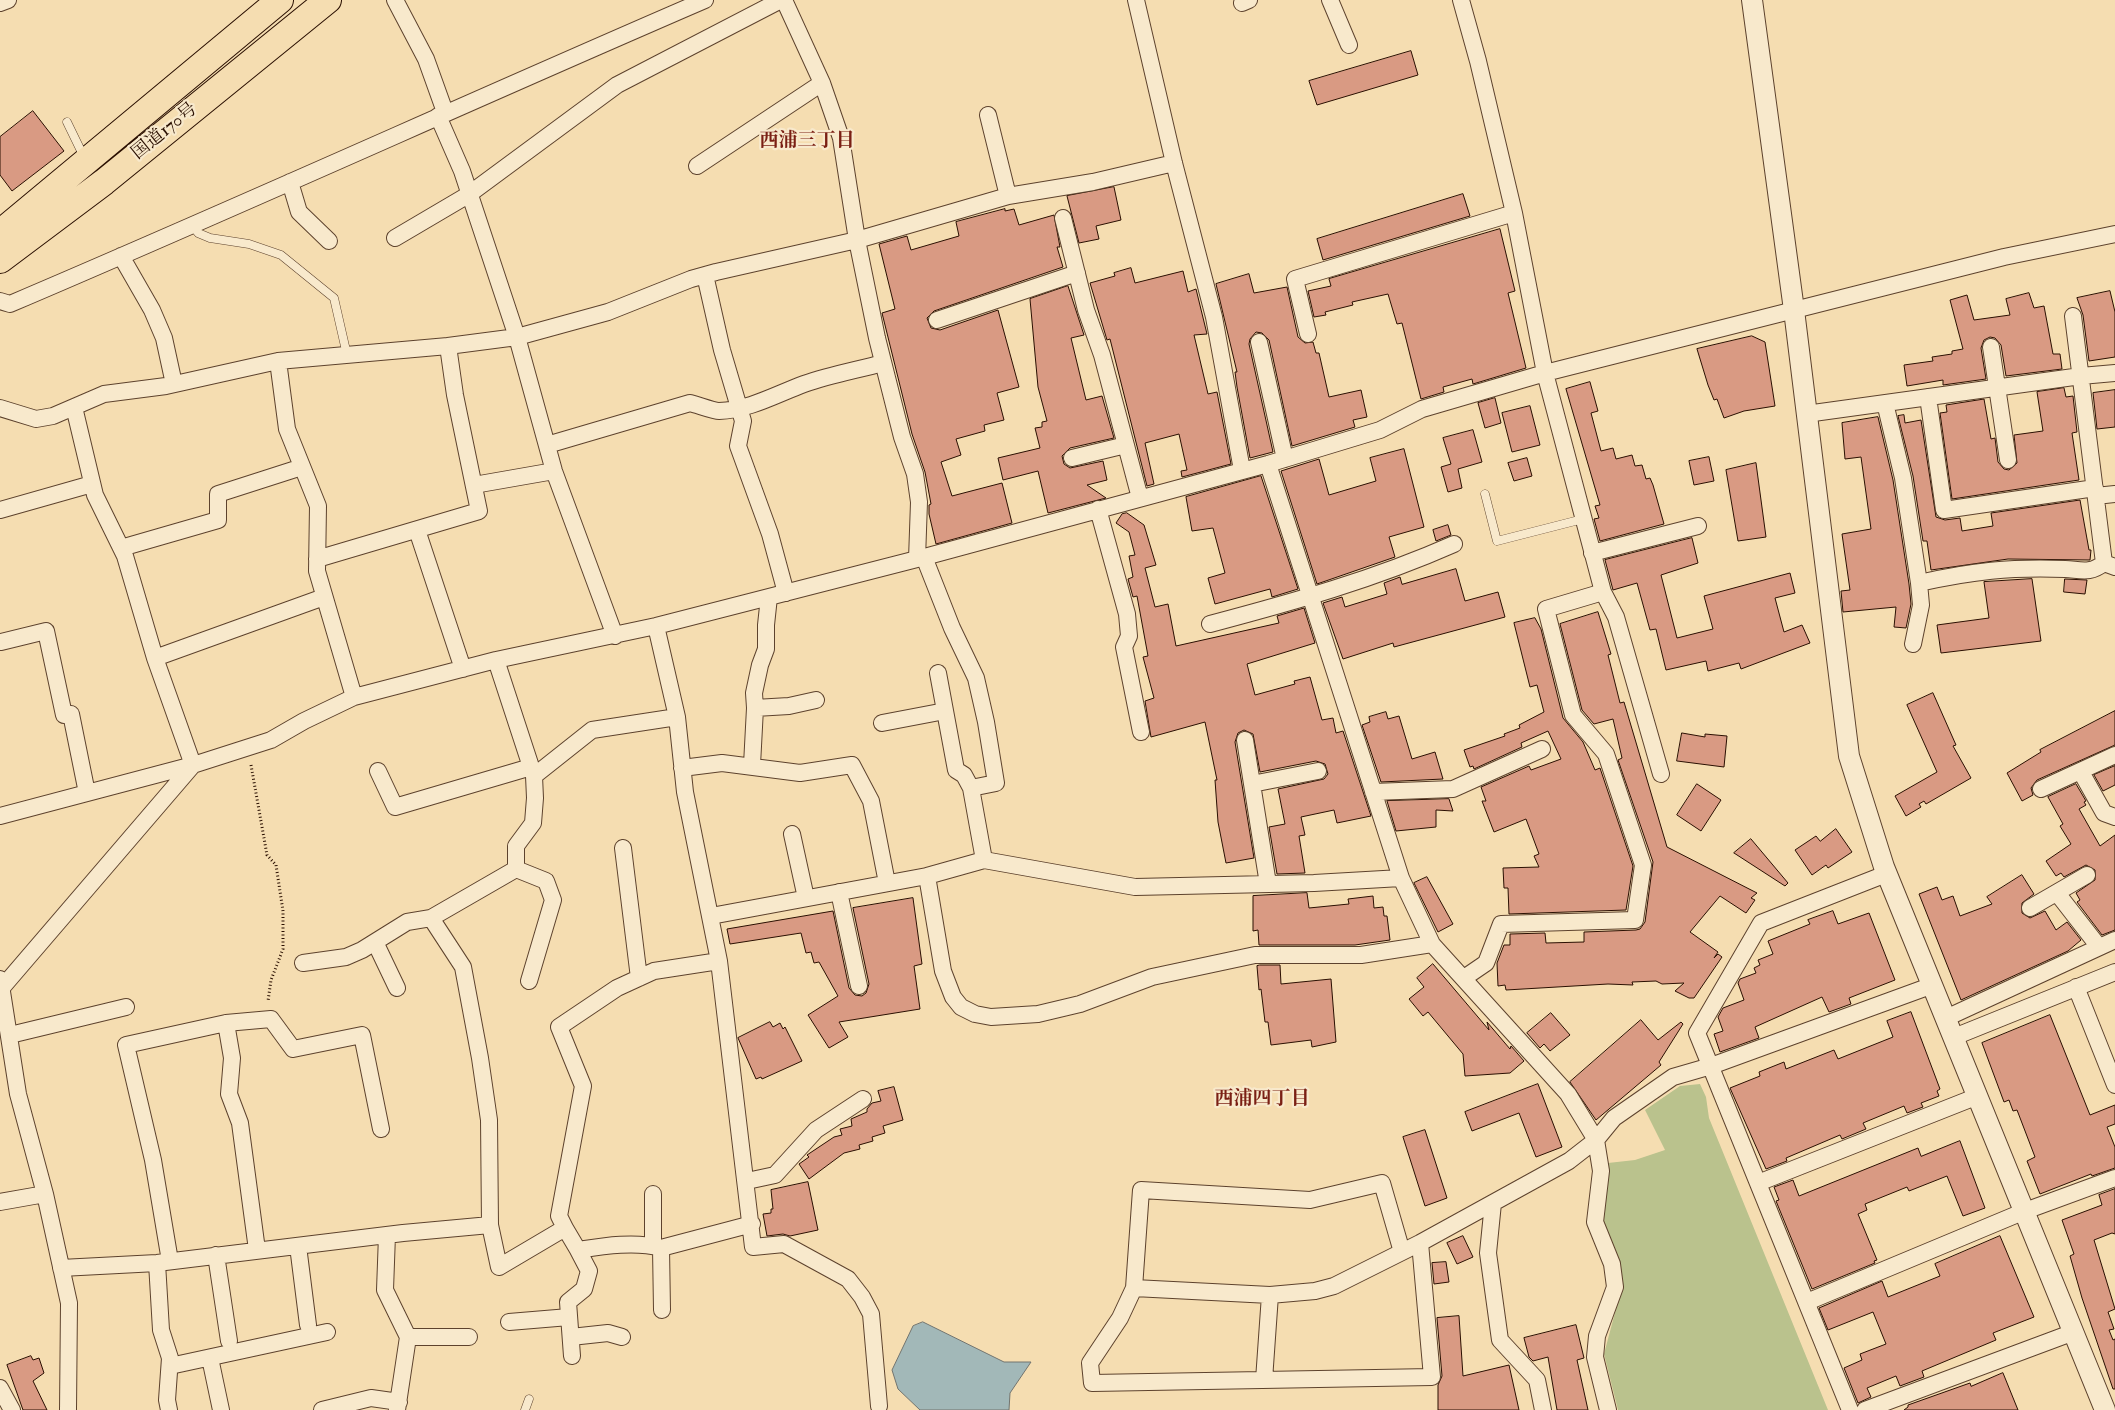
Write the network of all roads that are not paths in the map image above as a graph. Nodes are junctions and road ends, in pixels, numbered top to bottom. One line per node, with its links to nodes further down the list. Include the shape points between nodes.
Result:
1 (8, 0): 11 (street)
2 (280, 0): 17 (highway, 国道170号)
3 (328, 0): 32 (highway, 国道170号, via 104,182)
4 (396, 0): 14 (street, via 426,59)
5 (705, 0): 14 (street)
6 (782, 0): 13 (street); 21 (street, via 616,85)
7 (1136, 0): 18 (street)
8 (1330, 0): 12 (street)
9 (1461, 0): 23 (street)
10 (1752, 0): 36 (street)
11 (0, 3)
12 (1349, 45)
13 (822, 83): 19 (street); 29 (street, via 841,138)
14 (441, 114): 20 (street); 21 (street)
15 (988, 115): 22 (street)
16 (67, 122): 17 (lane)
17 (86, 161): 26 (highway, 国道170号)
18 (1174, 163): 22 (street, via 1094,182); 65 (street, via 1214,317)
19 (697, 166)
20 (290, 182): 25 (street); 30 (street, via 299,212)
21 (468, 195): 28 (street); 40 (street)
22 (1008, 196): 29 (street)
23 (1514, 212): 39 (street, via 1295,279); 47 (street)
24 (1063, 218): 33 (street)
25 (192, 226): 31 (street); 44 (lane, via 210,238 250,244 281,255 334,298)
26 (0, 233)
27 (2115, 234): 36 (street, via 2004,257)
28 (394, 238)
29 (857, 240): 34 (street); 46 (street)
30 (329, 241)
31 (121, 256): 35 (street, via 10,304); 50 (street, via 164,338)
32 (0, 260)
33 (1077, 273): 38 (street); 58 (street)
34 (705, 275): 40 (street, via 608,312); 56 (street, via 722,350)
35 (0, 301)
36 (1794, 310): 47 (street); 57 (street)
37 (2073, 316): 49 (street)
38 (937, 320)
39 (1308, 334)
40 (517, 336): 42 (street); 59 (street)
41 (1259, 342): 61 (street)
42 (448, 346): 44 (street); 68 (street)
43 (1991, 347): 51 (street)
44 (347, 355): 45 (street)
45 (278, 361): 50 (street); 64 (street, via 287,429)
46 (883, 363): 56 (street, via 803,385); 81 (street, via 915,474)
47 (1544, 373): 61 (street, via 1422,409 1380,430); 75 (street)
48 (2115, 373): 49 (street)
49 (2081, 376): 51 (street); 69 (street)
50 (174, 384): 54 (street, via 104,394)
51 (1997, 387): 52 (street); 62 (street)
52 (1928, 397): 53 (street); 69 (street, via 1944,510)
53 (1885, 403): 57 (street); 84 (street, via 1903,478)
54 (74, 407): 55 (street, via 36,419); 67 (street)
55 (0, 408)
56 (740, 408): 59 (street, via 717,411 690,404); 86 (street, via 744,420 738,446 770,534)
57 (1806, 414): 128 (street, via 1850,756)
58 (1126, 445): 60 (street); 72 (street)
59 (547, 446): 66 (street)
60 (1072, 458)
61 (1285, 458): 63 (street)
62 (2008, 460)
63 (1268, 464): 65 (street); 89 (street)
64 (302, 467): 79 (street, via 218,494 218,520); 82 (street, via 318,506)
65 (1242, 470): 72 (street)
66 (554, 471): 68 (street); 92 (street)
67 (92, 484): 74 (street); 79 (street)
68 (474, 485): 77 (street, via 480,511)
69 (2095, 492): 71 (street); 83 (street)
70 (1485, 494): 75 (lane, via 1497,541)
71 (2115, 494)
72 (1140, 498): 73 (street)
73 (1098, 509): 81 (street); 105 (street, via 1127,614 1128,636 1124,647)
74 (0, 510)
75 (1583, 520): 80 (street)
76 (1698, 526): 80 (street)
77 (417, 530): 82 (street); 97 (street)
78 (1454, 544): 89 (street, via 1406,565)
79 (121, 548): 95 (street)
80 (1592, 553): 85 (street)
81 (921, 558): 86 (street); 118 (street, via 976,678 986,722 996,783)
82 (317, 559): 87 (street)
83 (2110, 565): 84 (street, via 2094,571 2019,567 1973,571)
84 (1919, 583): 94 (street, via 1921,605)
85 (1603, 592): 116 (street, via 1616,617); 148 (street, via 1546,609 1574,715 1606,754 1643,865 1635,920 1501,924 1486,963)
86 (786, 593): 88 (street)
87 (324, 597): 95 (street); 99 (street)
88 (770, 597): 91 (street); 101 (street, via 766,649 754,693)
89 (1312, 597): 90 (street); 120 (street)
90 (1210, 624)
91 (656, 626): 92 (street); 103 (street)
92 (615, 636): 96 (street)
93 (1, 642): 121 (street, via 46,631 64,715 71,714)
94 (1913, 644)
95 (155, 658): 109 (street)
96 (496, 660): 97 (street); 114 (street)
97 (463, 669): 99 (street)
98 (938, 673): 102 (street)
99 (354, 697): 109 (street, via 271,740)
100 (816, 700): 101 (street)
101 (755, 708): 110 (street)
102 (945, 711): 104 (street); 118 (street, via 956,770 964,775)
103 (677, 717): 111 (street); 114 (street, via 592,730)
104 (882, 723)
105 (1141, 732)
106 (1245, 740): 117 (street)
107 (1542, 748): 120 (street, via 1453,789)
108 (2115, 755): 115 (street)
109 (193, 765): 121 (street); 150 (street)
110 (752, 765): 111 (street, via 722,762); 132 (street, via 800,774 852,765 871,801)
111 (682, 768): 138 (street)
112 (378, 771): 114 (street, via 395,807)
113 (1318, 771): 117 (street)
114 (532, 772): 127 (street, via 536,798 533,823 516,846)
115 (2080, 772): 119 (street); 123 (street, via 2104,814)
116 (1661, 774)
117 (1252, 784): 133 (street)
118 (971, 788): 126 (street)
119 (2041, 789)
120 (1373, 792): 131 (street)
121 (88, 793): 122 (street)
122 (0, 816)
123 (2115, 817)
124 (792, 834): 136 (street)
125 (623, 848): 147 (street)
126 (984, 860): 130 (street); 133 (street, via 1136,887)
127 (516, 869): 139 (street); 149 (street, via 546,881 553,900)
128 (1886, 874): 151 (street); 160 (street, via 1762,923 1698,1032)
129 (2087, 875): 135 (street)
130 (926, 876): 132 (street); 142 (street, via 942,971 961,1007 991,1017 1038,1014 1080,1004 1152,977 1255,954 1361,955)
131 (1401, 878): 133 (street); 142 (street)
132 (887, 883): 134 (street)
133 (1268, 884)
134 (839, 892): 136 (street); 152 (street)
135 (2057, 894): 137 (street); 143 (street)
136 (806, 898): 138 (street)
137 (2030, 908)
138 (711, 916): 144 (street)
139 (431, 918): 141 (street, via 407,922); 175 (street, via 463,966 489,1120)
140 (2115, 940): 143 (street)
141 (375, 942): 145 (street, via 346,957); 154 (street)
142 (1432, 944): 148 (street)
143 (2099, 948): 156 (street)
144 (720, 961): 147 (street, via 654,971); 167 (street)
145 (303, 963)
146 (2115, 972): 153 (street)
147 (639, 978): 176 (street, via 617,988 560,1027 583,1086 559,1216)
148 (1464, 978): 165 (street, via 1568,1094)
149 (529, 981)
150 (1, 985): 158 (street)
151 (1933, 985): 156 (street); 160 (street)
152 (859, 986)
153 (2076, 987): 159 (street); 161 (street)
154 (397, 988)
155 (126, 1007): 158 (street)
156 (1946, 1018): 159 (street)
157 (226, 1023): 164 (street, via 271,1019 293,1049 362,1034); 181 (street, via 232,1058 229,1094 240,1123); 185 (street, via 126,1045 153,1160)
158 (10, 1036): 169 (street, via 18,1094)
159 (1954, 1037): 162 (street)
160 (1711, 1066): 165 (street, via 1673,1077 1614,1118); 168 (street)
161 (2115, 1085)
162 (1978, 1096): 168 (street); 173 (street)
163 (862, 1099): 167 (street, via 816,1130 775,1175)
164 (381, 1129)
165 (1596, 1140): 172 (street, via 1569,1161); 216 (street, via 1601,1171 1595,1222 1612,1264 1615,1287 1597,1336 1594,1357)
166 (2115, 1178): 173 (street)
167 (747, 1181): 174 (street)
168 (1758, 1183): 189 (street)
169 (45, 1194): 171 (street); 186 (street)
170 (653, 1194): 180 (street)
171 (0, 1202)
172 (1493, 1203): 178 (street); 215 (street, via 1488,1253 1500,1340 1537,1380)
173 (2025, 1211): 189 (street); 195 (street)
174 (752, 1224): 180 (street); 208 (street, via 753,1247 784,1244 848,1279 862,1296 870,1314)
175 (490, 1225): 176 (street, via 499,1266); 177 (street)
176 (565, 1228): 182 (street)
177 (387, 1235): 179 (street); 197 (street, via 385,1290)
178 (1420, 1243): 183 (street); 204 (street, via 1432,1377)
179 (298, 1246): 181 (street); 193 (street)
180 (657, 1247): 182 (street, via 604,1246); 190 (street)
181 (257, 1250): 184 (street)
182 (578, 1250): 191 (street, via 589,1271 584,1289 568,1302)
183 (1402, 1252): 187 (street, via 1382,1183 1310,1200 1141,1190); 188 (street, via 1334,1286 1315,1292)
184 (216, 1255): 185 (street); 200 (street)
185 (163, 1262): 186 (street); 203 (street, via 161,1330)
186 (61, 1268): 210 (street, via 70,1303)
187 (1134, 1288): 188 (street); 204 (street, via 1120,1318 1090,1363 1092,1384)
188 (1270, 1295): 204 (street)
189 (1806, 1302): 217 (street)
190 (662, 1310)
191 (569, 1317): 192 (street); 199 (street)
192 (509, 1322)
193 (308, 1325)
194 (327, 1332): 202 (street)
195 (2074, 1332): 218 (street); 219 (street)
196 (622, 1336): 199 (street)
197 (408, 1337): 198 (street); 207 (street)
198 (469, 1337)
199 (570, 1337): 201 (street)
200 (229, 1342)
201 (572, 1356)
202 (210, 1358): 203 (street); 212 (street)
203 (170, 1366): 211 (street)
204 (1264, 1380)
205 (0, 1388): 209 (street)
206 (529, 1399): 214 (lane)
207 (398, 1406): 213 (street, via 371,1398)
208 (879, 1406)
209 (12, 1410)
210 (68, 1410)
211 (169, 1410)
212 (221, 1410)
213 (322, 1410)
214 (525, 1410)
215 (1543, 1410)
216 (1608, 1410)
217 (1850, 1410)
218 (1865, 1410)
219 (2105, 1410)

